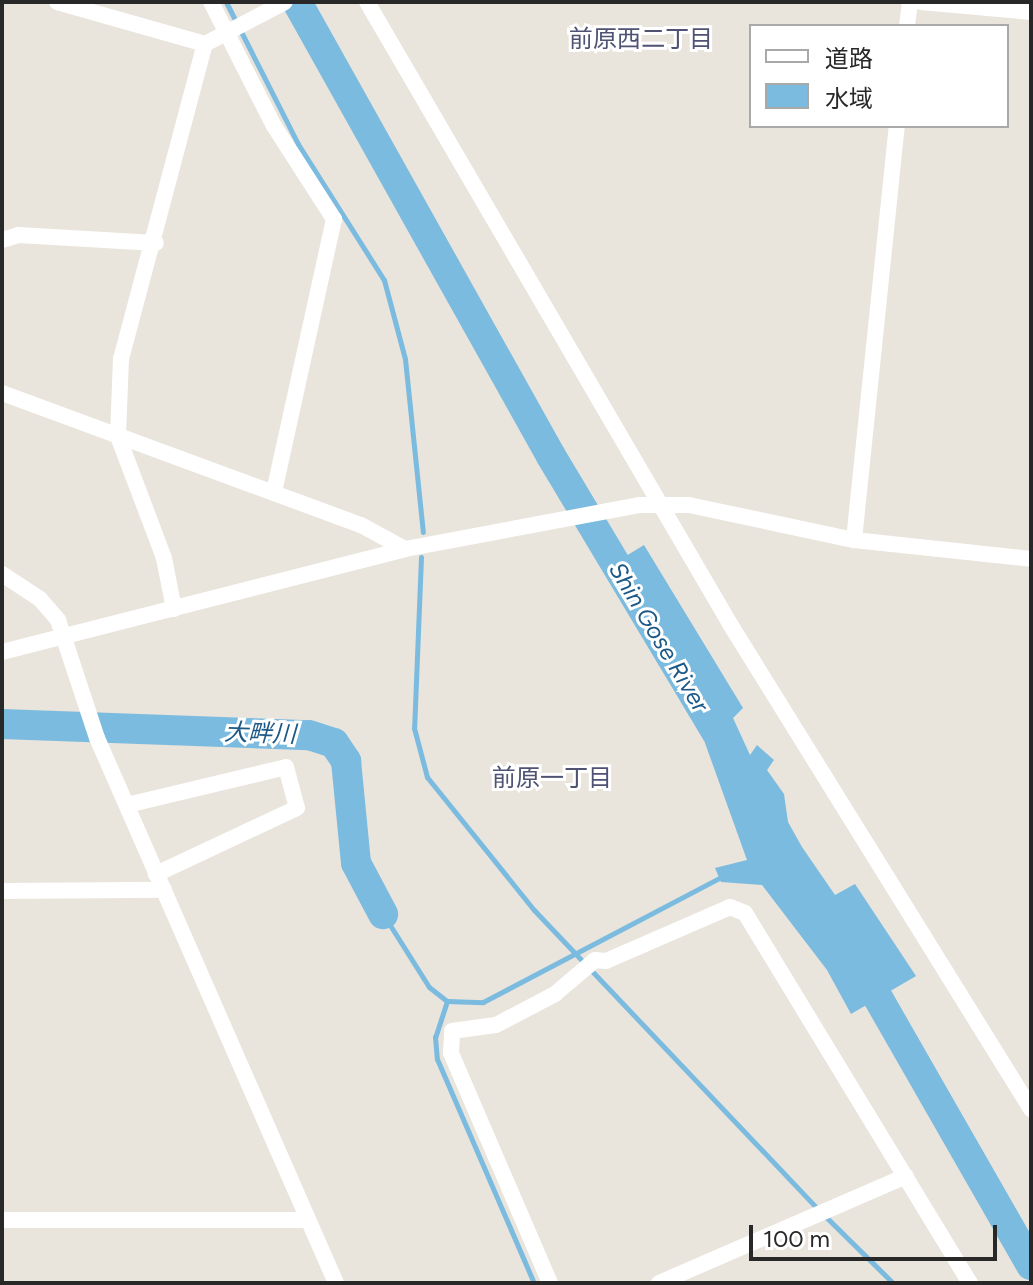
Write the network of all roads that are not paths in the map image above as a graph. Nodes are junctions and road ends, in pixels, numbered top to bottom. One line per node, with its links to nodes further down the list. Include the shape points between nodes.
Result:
1 (57, 2): 10 (street)
2 (211, 2): 9 (street)
3 (285, 2): 9 (street)
4 (367, 2): 17 (street)
5 (910, 2): 8 (street)
6 (921, 2): 7 (street)
7 (1031, 12)
8 (907, 24)
9 (226, 32): 10 (street); 16 (street, via 274,126 334,219)
10 (205, 44): 13 (street)
11 (897, 128): 18 (street)
12 (2, 240): 13 (street, via 18,235)
13 (156, 243): 15 (street, via 121,359)
14 (2, 393): 15 (street)
15 (118, 436): 16 (street); 22 (street, via 164,558)
16 (274, 492): 19 (street)
17 (661, 503): 18 (street, via 735,512); 19 (street); 29 (street)
18 (854, 540): 20 (street)
19 (405, 549): 22 (street)
20 (1031, 559)
21 (2, 574): 23 (street, via 49,607)
22 (174, 609): 23 (street)
23 (59, 639): 24 (street); 25 (street)
24 (2, 652)
25 (127, 805): 26 (street); 26 (street, via 286,767 297,808)
26 (156, 874): 27 (street)
27 (164, 890): 28 (street); 32 (street)
28 (2, 891)
29 (1031, 1109)
30 (906, 1176): 34 (street, via 745,913 730,907 606,961 595,960 555,994 496,1025 452,1031 451,1053); 35 (street); 36 (street)
31 (2, 1220): 32 (street)
32 (308, 1220): 33 (street)
33 (336, 1283)
34 (550, 1283)
35 (659, 1283)
36 (970, 1283)

